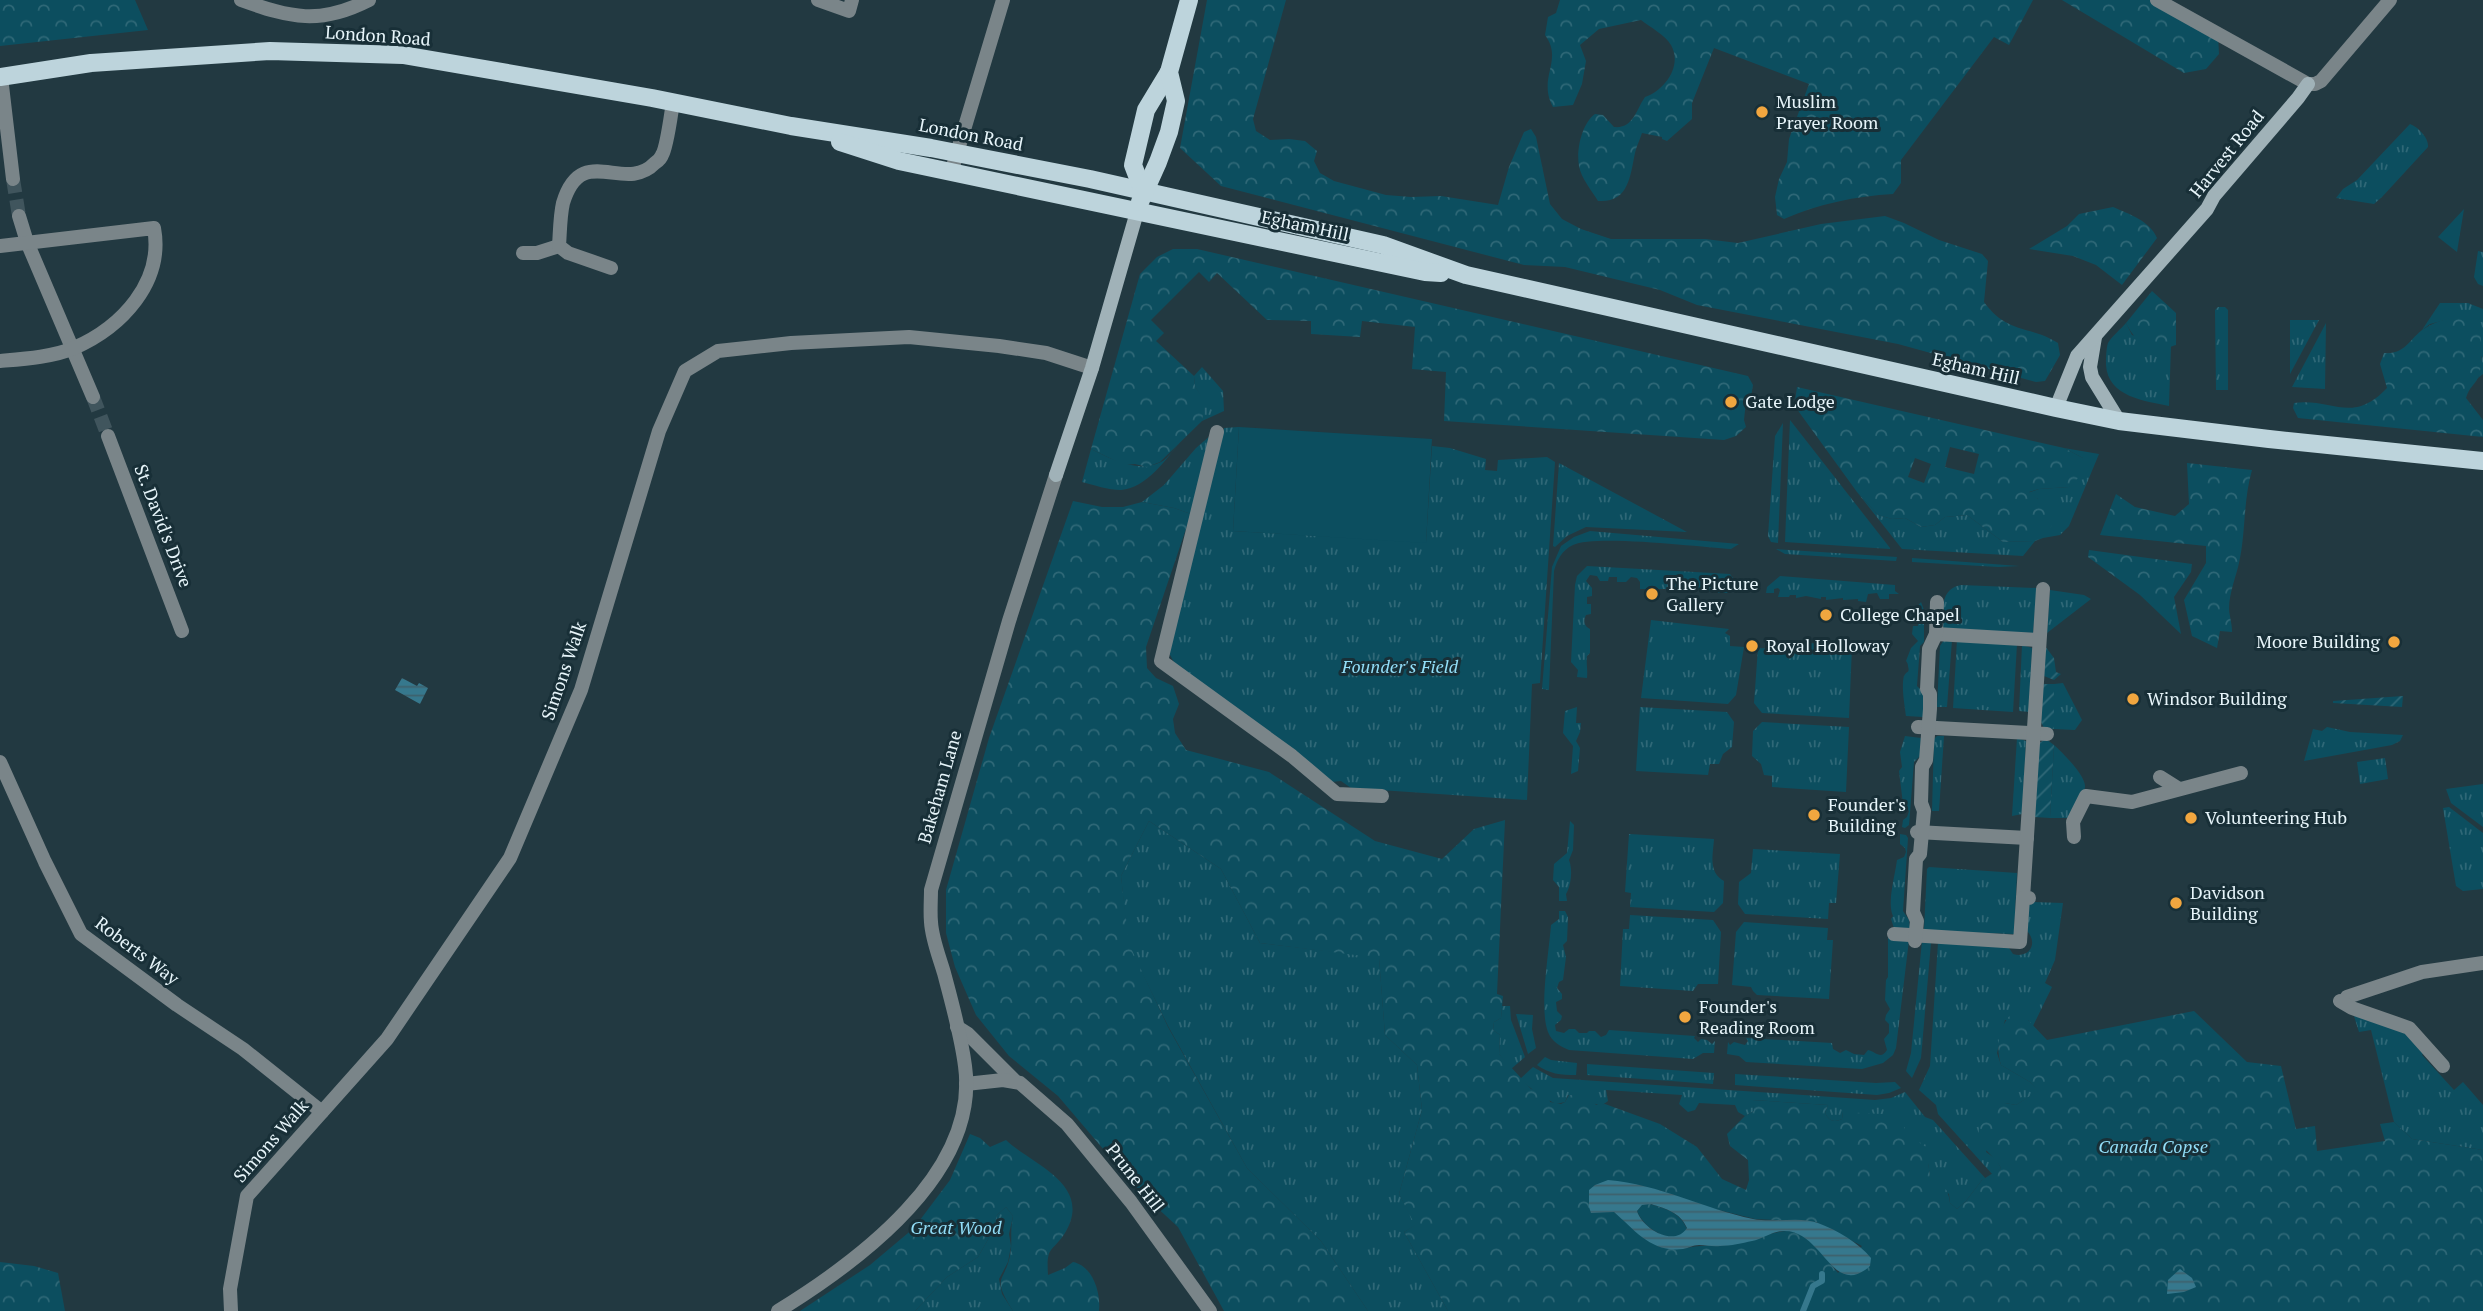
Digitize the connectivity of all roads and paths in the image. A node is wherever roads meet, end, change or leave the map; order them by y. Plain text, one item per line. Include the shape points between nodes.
1 (241, 0) edge
2 (369, 0) edge
3 (818, 0) edge
4 (852, 0) edge
5 (1003, 0) edge
6 (1189, 0) edge
7 (2157, 0) edge
8 (2390, 0) edge
9 (1169, 72) junction
10 (1, 77) edge
11 (2308, 84) junction
12 (673, 102) junction
13 (791, 126) junction
14 (957, 153) junction
15 (951, 173) junction
16 (13, 179) tunnel mouth
17 (1143, 191) junction
18 (1137, 212) junction
19 (19, 216) tunnel mouth
20 (27, 242) junction
21 (0, 246) edge
22 (559, 246) junction
23 (523, 253) dead end
24 (611, 268) dead end
25 (1466, 275) junction
26 (2095, 337) junction
27 (73, 348) junction
28 (0, 361) edge
29 (1092, 368) junction
30 (93, 397) tunnel mouth
31 (2056, 408) junction
32 (2119, 421) junction
33 (1217, 432) dead end
34 (108, 436) tunnel mouth
35 (2483, 461) edge
36 (2043, 589) dead end
37 (1937, 602) dead end
38 (182, 631) dead end
39 (1936, 634) junction
40 (2039, 640) junction
41 (1923, 727) junction
42 (2040, 734) junction
43 (0, 762) edge
44 (2241, 773) dead end
45 (2160, 776) dead end
46 (2179, 789) junction
47 (1382, 796) dead end
48 (1919, 832) junction
49 (2074, 837) dead end
50 (2027, 838) junction
51 (1894, 934) dead end
52 (1916, 939) junction
53 (2483, 963) edge
54 (957, 1027) junction
55 (2443, 1066) dead end
56 (1016, 1082) junction
57 (966, 1084) junction
58 (322, 1112) junction
59 (231, 1311) edge
60 (778, 1311) edge
61 (1210, 1311) edge

1 - 2 street via 292,15 338,14
3 - 4 street via 849,11
5 - 14 street
6 - 9 main road
7 - 11 street
8 - 11 street, Harvest Road via 2321,81
9 - 17 main road via 1176,101 1158,162
9 - 17 main road via 1146,110 1133,165
10 - 12 main road, London Road via 91,63 270,51 402,55
10 - 16 street
11 - 26 street, Harvest Road
12 - 13 main road, London Road
12 - 22 street via 662,155 652,166 635,175 594,170 574,180 563,203
13 - 14 main road, London Road
13 - 15 main road, London Road via 899,162
14 - 15 street
14 - 17 main road, London Road
15 - 18 main road, London Road
17 - 18 main road
17 - 25 main road, Egham Hill via 1383,245
18 - 25 main road, Egham Hill via 1425,272
18 - 29 street, Bakeham Lane
19 - 20 street
20 - 21 street
20 - 27 street
20 - 27 street via 154,228 156,257 145,287 121,317
22 - 23 street
22 - 24 street
25 - 31 main road, Egham Hill
26 - 31 street, Harvest Road via 2071,366
26 - 32 street via 2092,377
27 - 28 street
27 - 30 street
29 - 54 street, Bakeham Lane via 1009,621 931,890 935,944
29 - 58 street, Simons Walk via 1046,353 999,345 909,337 718,351 685,371 659,431 581,690 510,858 387,1039
31 - 32 main road, Egham Hill
32 - 35 main road, Egham Hill
33 - 47 street via 1161,662 1337,794
34 - 38 street, St. David's Drive
36 - 40 street
37 - 39 street
39 - 40 street
39 - 41 street via 1929,649 1930,694
40 - 42 street
41 - 42 street
41 - 48 street via 1926,760
42 - 50 street
43 - 58 street, Roberts Way via 81,934 243,1049
44 - 46 street
45 - 46 street
46 - 49 street via 2132,802 2099,793 2073,822
48 - 50 street
48 - 52 street via 1913,912
50 - 52 street via 2020,942
51 - 52 street
53 - 55 street via 2422,972 2344,999 2351,1008 2409,1028
54 - 56 street, Prune Hill
54 - 57 street, Bakeham Lane
56 - 57 street
56 - 61 street, Prune Hill via 1067,1124 1100,1162
57 - 60 street, Bakeham Lane via 951,1146 914,1202 856,1258
58 - 59 street, Simons Walk via 247,1196 230,1289

